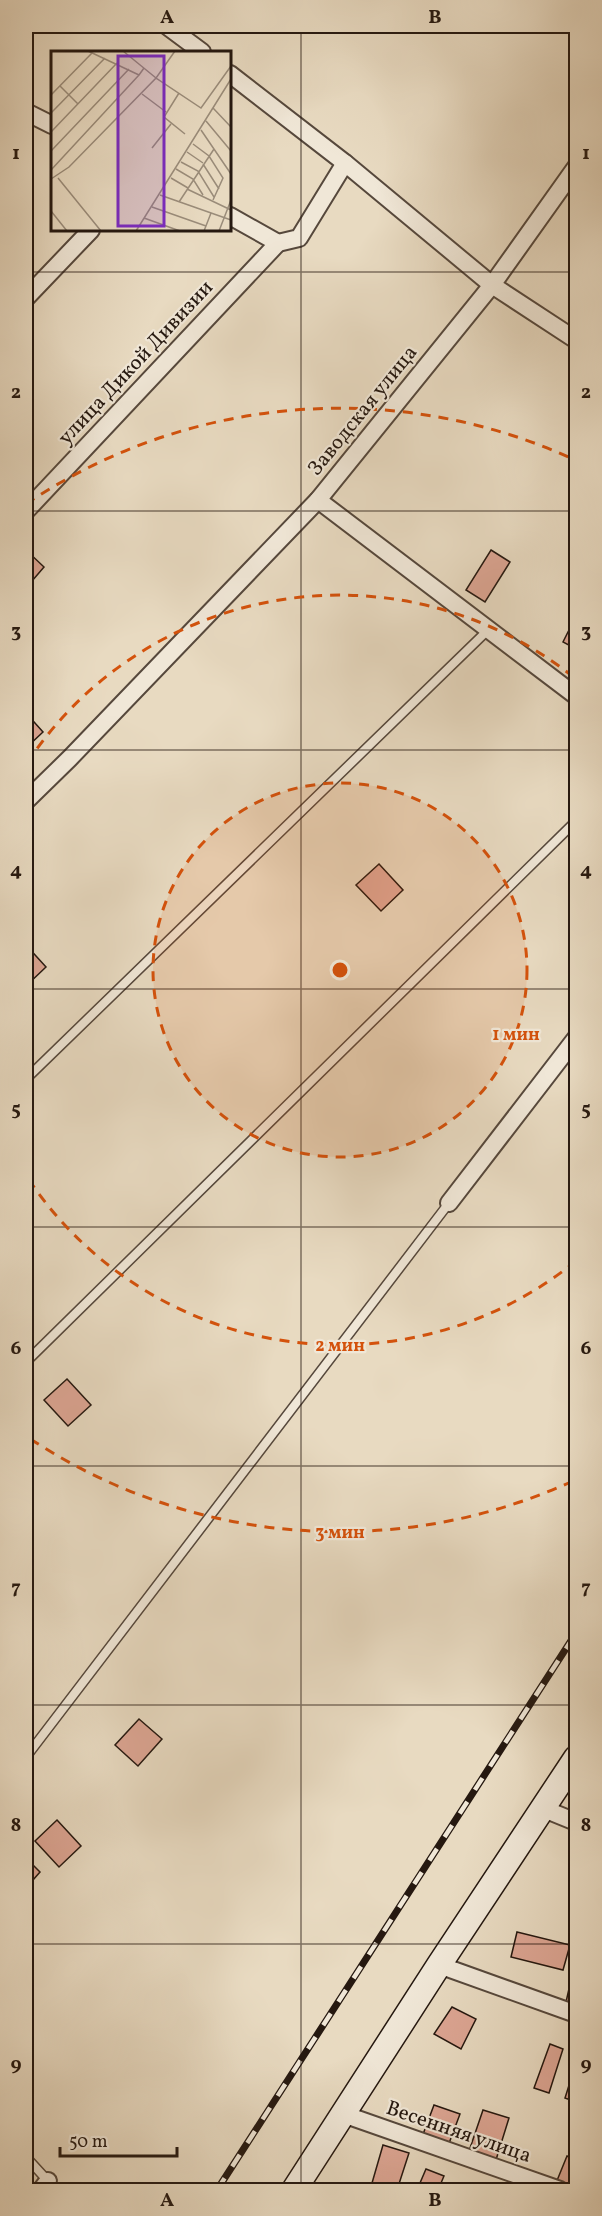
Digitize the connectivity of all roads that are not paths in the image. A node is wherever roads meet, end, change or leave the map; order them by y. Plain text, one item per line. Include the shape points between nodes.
1 (167, 26) edge
2 (201, 51) edge
3 (231, 75) edge
4 (26, 112) edge
5 (51, 124) edge
6 (345, 163) junction
7 (576, 167) edge
8 (231, 217) edge
9 (90, 231) edge
10 (278, 243) junction
11 (492, 285) junction
12 (26, 298) edge
13 (576, 340) edge
14 (318, 500) junction
15 (26, 511) edge
16 (488, 630) junction
17 (576, 696) edge
18 (26, 801) edge
19 (576, 820) edge
20 (576, 1038) edge
21 (26, 1079) edge
22 (449, 1203) joint
23 (26, 1362) edge
24 (26, 1757) edge
25 (576, 1758) edge
26 (543, 1809) junction
27 (576, 1821) edge
28 (439, 1965) junction
29 (576, 2014) edge
30 (343, 2114) junction
31 (26, 2157) edge
32 (44, 2186) edge
33 (294, 2190) edge
34 (560, 2190) edge

1 - 2 street
3 - 6 street
4 - 5 street
6 - 10 street via 299,238
6 - 11 street
7 - 11 street, Заводская улица
8 - 10 street
9 - 12 street
10 - 15 street, улица Дикой Дивизии
11 - 13 street
11 - 14 street, Заводская улица
14 - 16 street
14 - 18 street, Заводская улица
16 - 17 street
16 - 21 lane
19 - 23 lane
20 - 22 street
22 - 24 lane
25 - 26 street
26 - 27 street
26 - 28 street
28 - 29 street
28 - 30 street
30 - 33 street
30 - 34 street, Весенняя улица
31 - 32 lane

